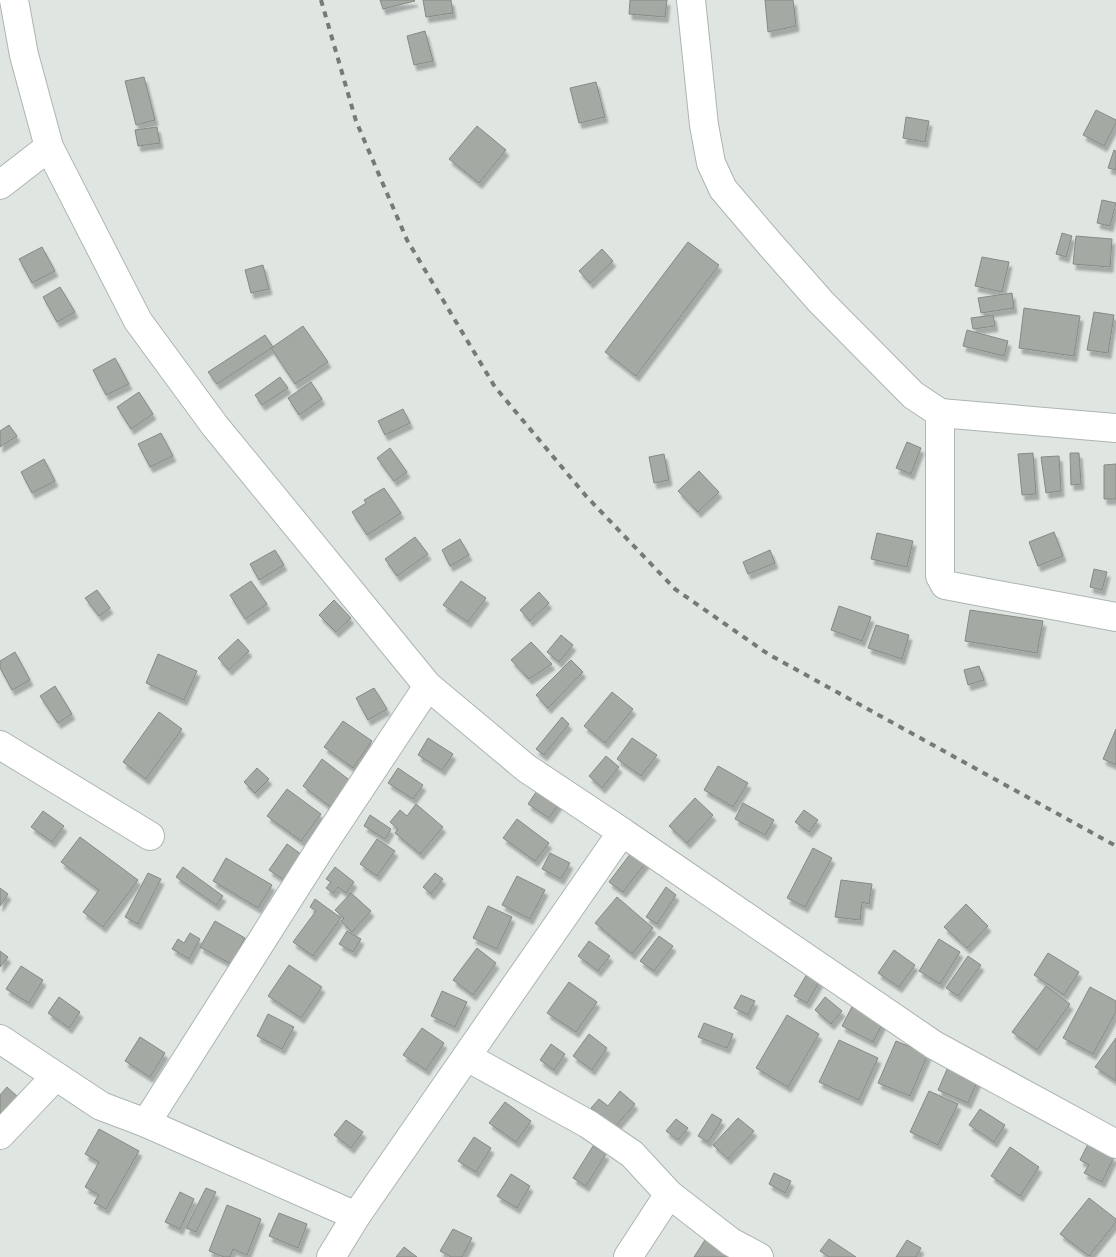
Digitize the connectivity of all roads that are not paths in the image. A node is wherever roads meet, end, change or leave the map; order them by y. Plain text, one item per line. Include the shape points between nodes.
1 (14, 0) edge
2 (691, 0) edge
3 (49, 148) junction
4 (0, 185) edge
5 (940, 413) junction
6 (1116, 428) edge
7 (1116, 617) edge
8 (428, 686) junction
9 (0, 745) edge
10 (622, 832) junction
11 (150, 836) dead end
12 (0, 1039) edge
13 (467, 1057) junction
14 (55, 1077) junction
15 (146, 1123) junction
16 (0, 1135) edge
17 (1116, 1144) edge
18 (669, 1194) junction
19 (356, 1216) junction
20 (331, 1257) edge
21 (628, 1257) edge
22 (760, 1257) edge

1 - 3 street via 24,55
2 - 5 street via 704,125 711,163 723,189 821,302 913,395
3 - 4 street
3 - 8 street via 138,321 215,426
5 - 6 street
5 - 7 street via 942,581
8 - 10 street via 526,768
8 - 15 street
9 - 11 street
10 - 13 street
10 - 17 street via 934,1044
12 - 14 street
13 - 18 street via 588,1124 632,1154
13 - 19 street
14 - 15 street via 101,1106
14 - 16 street
15 - 19 street
18 - 21 street
18 - 22 street via 731,1242
19 - 20 street

